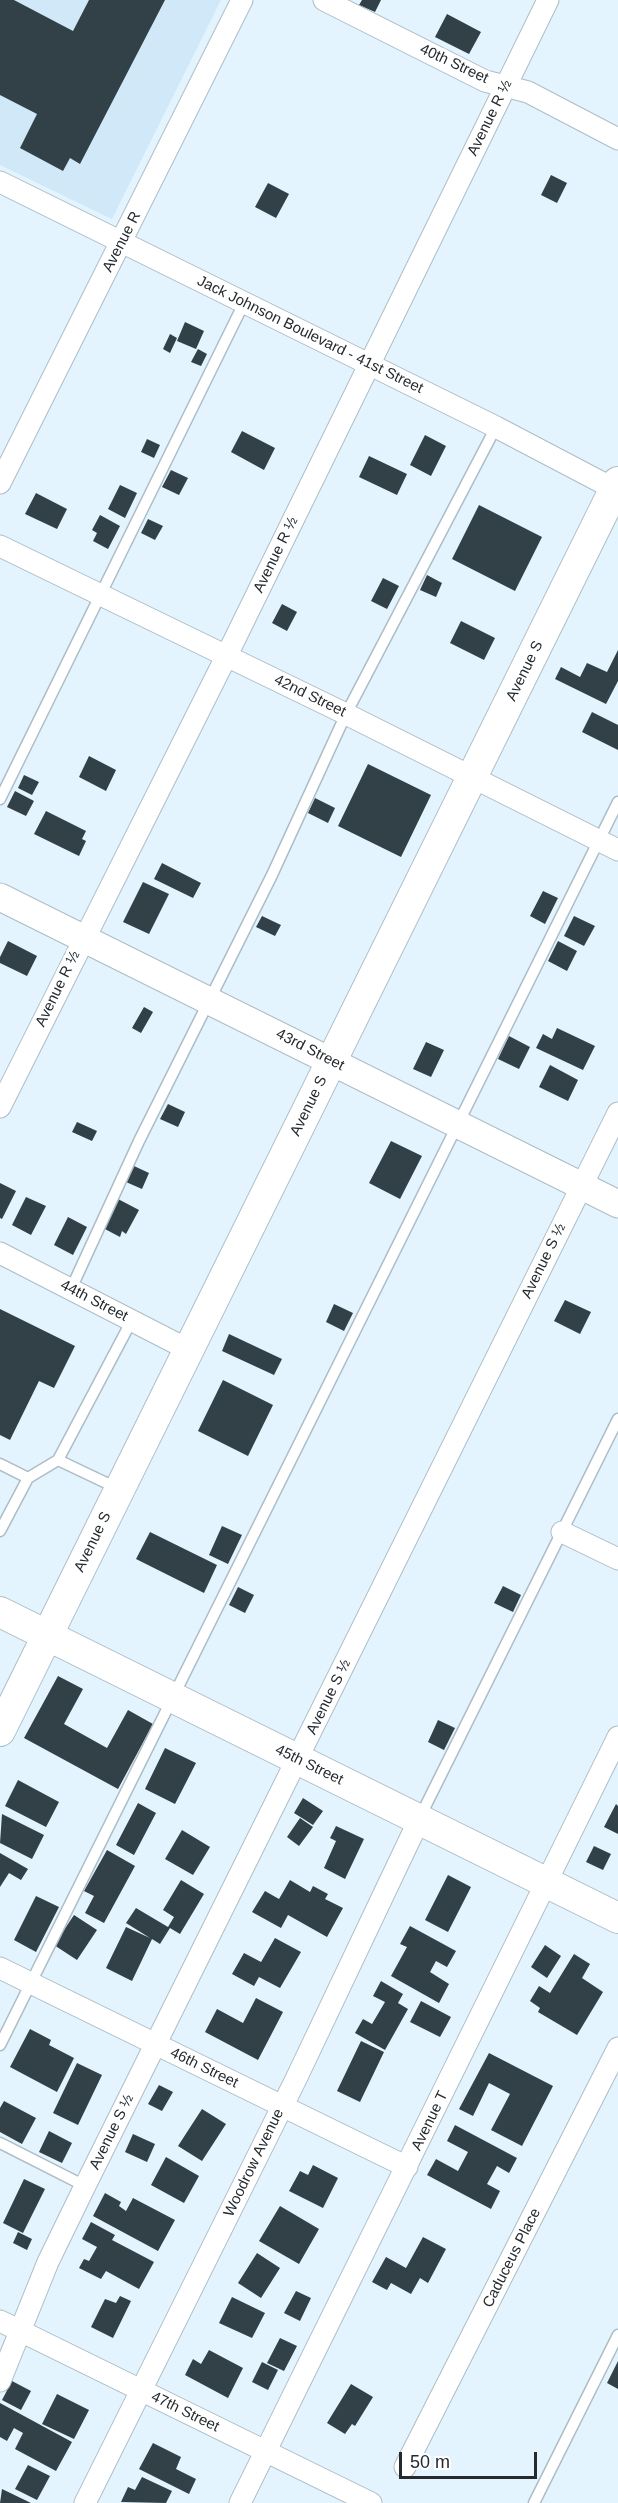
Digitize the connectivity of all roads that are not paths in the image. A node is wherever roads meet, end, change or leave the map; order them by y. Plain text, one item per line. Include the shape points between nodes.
1 (242, 0) edge
2 (324, 0) edge
3 (548, 0) edge
4 (505, 86) junction
5 (618, 139) edge
6 (0, 182) edge
7 (122, 242) junction
8 (244, 303) junction
9 (370, 364) junction
10 (496, 427) junction
11 (0, 483) edge
12 (617, 488) edge
13 (0, 546) edge
14 (101, 594) junction
15 (227, 656) junction
16 (346, 714) junction
17 (472, 777) junction
18 (0, 799) edge
19 (618, 802) edge
20 (599, 841) junction
21 (618, 850) edge
22 (0, 897) edge
23 (84, 938) junction
24 (208, 999) junction
25 (332, 1060) junction
26 (0, 1107) edge
27 (618, 1113) edge
28 (456, 1123) junction
29 (582, 1186) junction
30 (618, 1204) edge
31 (0, 1253) edge
32 (70, 1289) junction
33 (132, 1320) junction
34 (189, 1350) junction
35 (618, 1419) edge
36 (58, 1460) junction
37 (0, 1464) edge
38 (28, 1478) junction
39 (120, 1489) junction
40 (0, 1531) edge
41 (562, 1532) junction
42 (618, 1559) edge
43 (0, 1612) edge
44 (47, 1636) junction
45 (173, 1698) junction
46 (0, 1731) edge
47 (618, 1737) edge
48 (298, 1760) junction
49 (419, 1820) junction
50 (547, 1883) junction
51 (618, 1918) edge
52 (0, 1968) edge
53 (30, 1983) junction
54 (155, 2044) junction
55 (0, 2045) edge
56 (618, 2048) edge
57 (282, 2106) junction
58 (0, 2143) edge
59 (407, 2168) junction
60 (85, 2186) junction
61 (0, 2321) edge
62 (21, 2331) junction
63 (618, 2335) edge
64 (0, 2380) edge
65 (141, 2390) junction
66 (266, 2451) junction
67 (405, 2467) dead end
68 (85, 2503) edge
69 (240, 2503) edge
70 (370, 2503) edge
71 (534, 2503) edge

1 - 7 street, Avenue R
2 - 4 street, 40th Street via 485,81
3 - 4 street, Avenue R ½
4 - 5 street, 40th Street via 528,92
4 - 9 street, Avenue R ½
6 - 7 street, Jack Johnson Boulevard - 41st Street
7 - 8 street, Jack Johnson Boulevard - 41st Street
7 - 11 street, Avenue R
8 - 9 street, Jack Johnson Boulevard - 41st Street
8 - 14 lane
9 - 10 street, Jack Johnson Boulevard - 41st Street
9 - 15 street, Avenue R ½
10 - 12 street, Jack Johnson Boulevard - 41st Street
10 - 16 lane
12 - 17 main road, Avenue S
13 - 14 street, 42nd Street
14 - 15 street, 42nd Street
14 - 18 lane
15 - 16 street, 42nd Street
15 - 23 street, Avenue R ½
16 - 17 street, 42nd Street
16 - 24 lane via 272,876
17 - 20 street, 42nd Street
17 - 25 main road, Avenue S
19 - 20 lane
20 - 21 street, 42nd Street
20 - 28 lane
22 - 23 street, 43rd Street
23 - 24 street, 43rd Street
23 - 26 street, Avenue R ½
24 - 25 street, 43rd Street
24 - 32 lane
25 - 28 street, 43rd Street
25 - 34 main road, Avenue S
27 - 29 street, Avenue S ½
28 - 29 street, 43rd Street
28 - 45 lane
29 - 30 street, 43rd Street
29 - 48 street, Avenue S ½
31 - 32 street, 44th Street
32 - 33 street, 44th Street
33 - 34 street, 44th Street
33 - 36 lane
34 - 39 main road, Avenue S
35 - 41 lane
36 - 38 lane
36 - 39 lane
37 - 38 lane
38 - 40 lane
39 - 44 main road, Avenue S
41 - 42 street
41 - 49 lane
43 - 44 main road, 45th Street
44 - 45 main road, 45th Street
44 - 46 main road, Avenue S
45 - 48 main road, 45th Street
45 - 53 lane
47 - 50 street, Avenue T
48 - 49 main road, 45th Street
48 - 54 street, Avenue S ½
49 - 50 main road, 45th Street
49 - 57 street, Woodrow Avenue
50 - 51 main road, 45th Street
50 - 59 street, Avenue T
52 - 53 street, 46th Street
53 - 54 street, 46th Street
53 - 55 lane
54 - 57 street, 46th Street
54 - 60 street, Avenue S ½
56 - 67 street, Caduceus Place
57 - 59 street, 46th Street
57 - 65 street, Woodrow Avenue
58 - 60 lane
59 - 66 street, Avenue T
60 - 62 street, Avenue S ½ via 48,2262
61 - 62 street, 47th Street
62 - 64 street, Avenue S ½
62 - 65 street, 47th Street
63 - 71 lane
65 - 66 street, 47th Street
65 - 68 street, Woodrow Avenue
66 - 69 street, Avenue T
66 - 70 street, 47th Street

